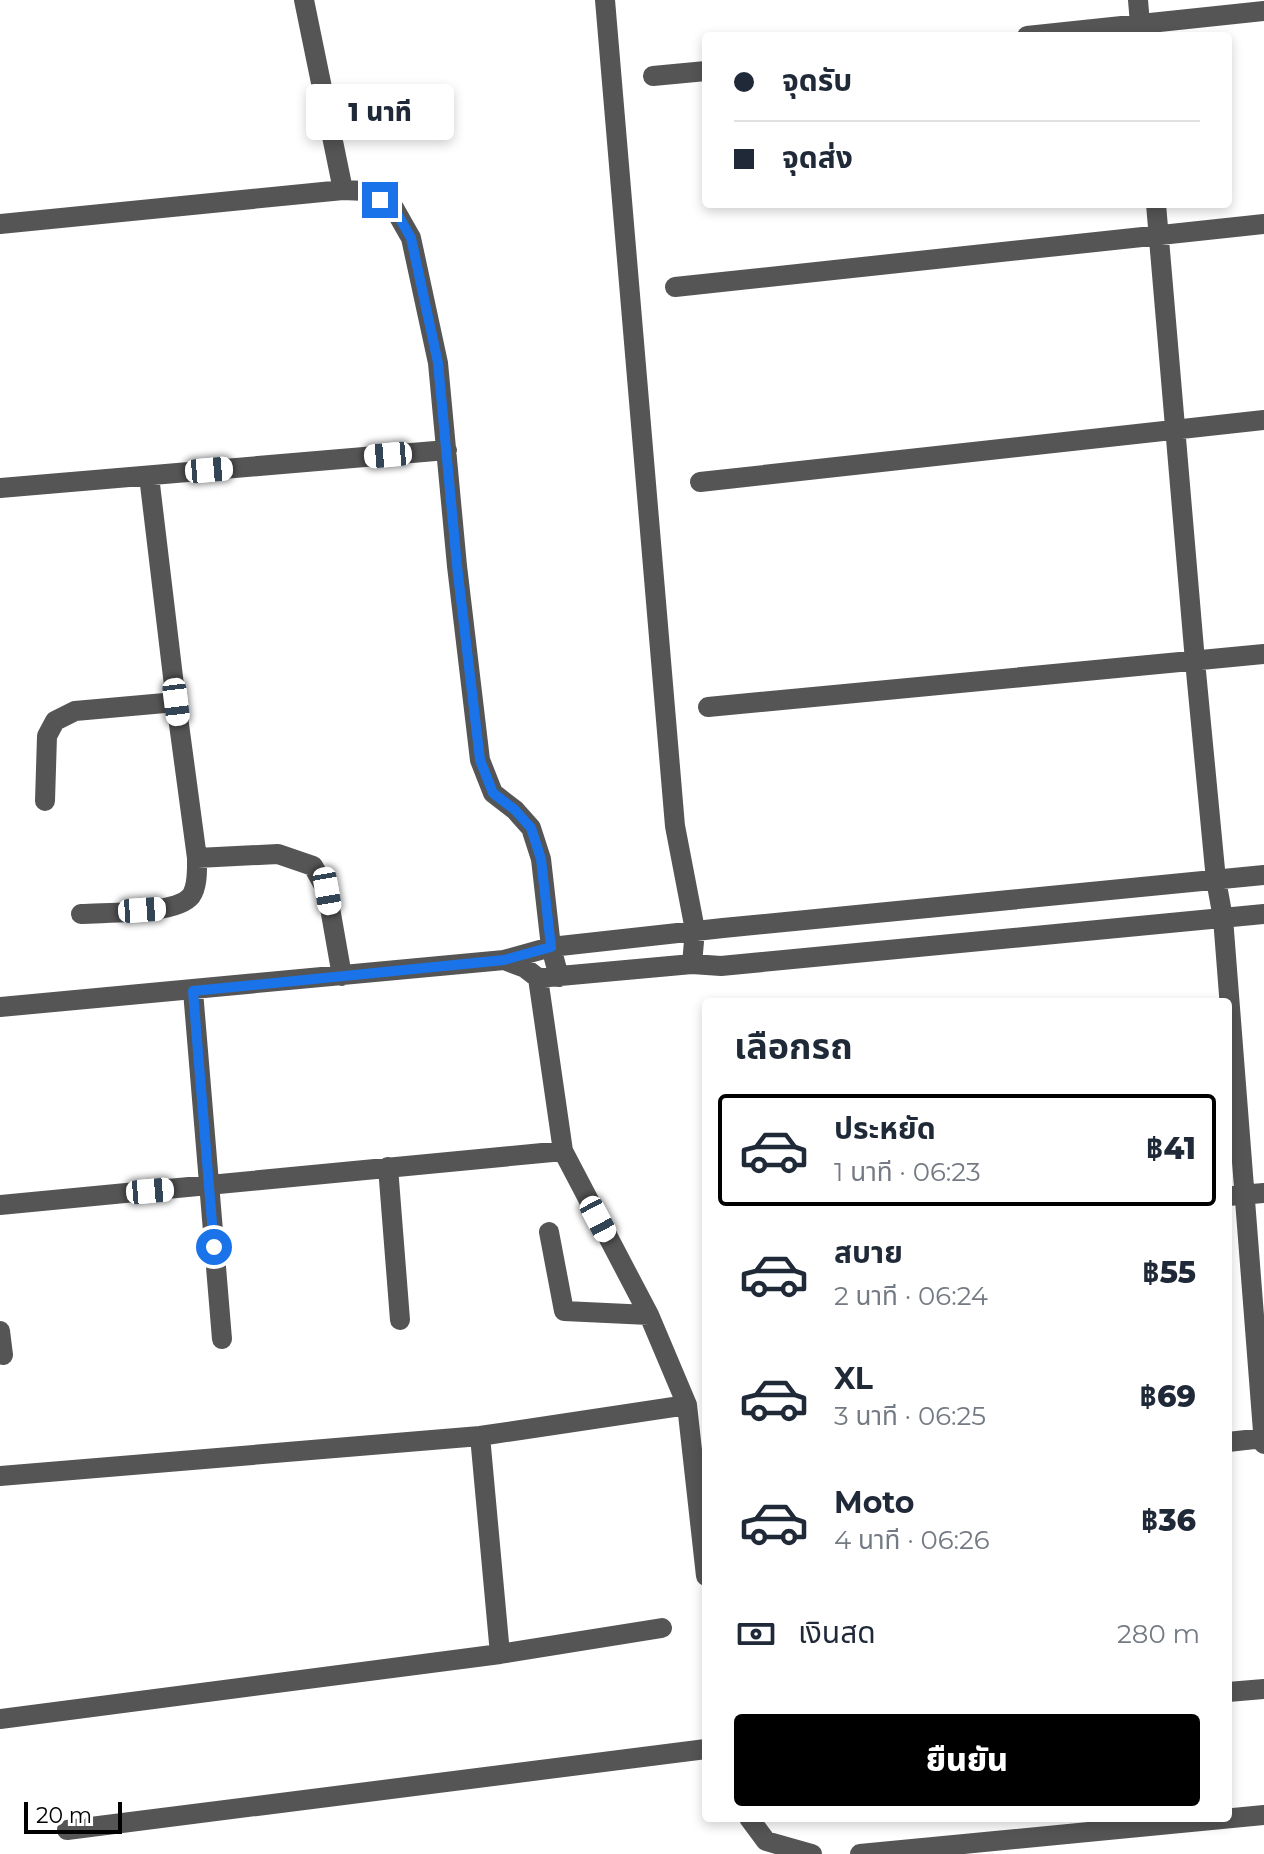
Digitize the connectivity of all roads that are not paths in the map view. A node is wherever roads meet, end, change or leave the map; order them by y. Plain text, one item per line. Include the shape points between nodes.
1 (304, 0) edge
2 (605, 0) edge
3 (1138, 0) edge
4 (1264, 11) edge
5 (1141, 30) edge
6 (1103, 32) edge
7 (702, 71) edge
8 (653, 76) dead end
9 (343, 190) junction
10 (1156, 208) edge
11 (0, 224) edge
12 (1264, 224) edge
13 (1159, 235) junction
14 (675, 287) dead end
15 (1264, 420) edge
16 (1176, 429) junction
17 (447, 450) junction
18 (149, 476) junction
19 (700, 482) dead end
20 (0, 488) edge
21 (1264, 654) edge
22 (1195, 661) junction
23 (176, 702) junction
24 (708, 707) dead end
25 (45, 801) dead end
26 (197, 858) junction
27 (1264, 875) edge
28 (1216, 880) junction
29 (81, 914) dead end
30 (1264, 914) edge
31 (1223, 918) junction
32 (695, 930) junction
33 (551, 947) junction
34 (504, 960) junction
35 (692, 964) junction
36 (342, 976) junction
37 (559, 977) junction
38 (538, 978) junction
39 (193, 991) junction
40 (1229, 998) edge
41 (0, 1007) edge
42 (1232, 1031) edge
43 (563, 1151) junction
44 (388, 1167) junction
45 (209, 1185) junction
46 (1245, 1195) edge
47 (0, 1205) edge
48 (549, 1232) dead end
49 (649, 1315) junction
50 (400, 1320) dead end
51 (0, 1331) edge
52 (222, 1339) dead end
53 (3, 1355) dead end
54 (687, 1405) junction
55 (480, 1436) junction
56 (1264, 1438) edge
57 (1232, 1442) edge
58 (1264, 1444) edge
59 (0, 1476) edge
60 (702, 1540) edge
61 (662, 1628) dead end
62 (500, 1654) junction
63 (1264, 1689) edge
64 (1232, 1692) edge
65 (0, 1719) edge
66 (702, 1750) edge
67 (1264, 1815) edge
68 (1232, 1819) edge
69 (751, 1822) edge
70 (1207, 1822) edge
71 (67, 1830) dead end
72 (765, 1848) edge
73 (996, 1848) edge
74 (812, 1854) edge
75 (860, 1854) edge

1 - 9 street
2 - 32 street via 675,826
3 - 5 street
4 - 5 street
5 - 6 street
7 - 8 street
9 - 11 street
9 - 17 street via 366,191 394,208 411,238 438,363
10 - 13 street
12 - 13 street
13 - 14 street
13 - 16 street
15 - 16 street
16 - 19 street
16 - 22 street
17 - 18 street
17 - 33 street via 480,760 493,793 531,828 541,859
18 - 20 street
18 - 23 street
21 - 22 street
22 - 24 street
22 - 28 street
23 - 25 street via 75,711 55,721 47,736
23 - 26 street
26 - 29 street via 191,896 173,908
26 - 36 street via 278,854 313,866 327,891
27 - 28 street
28 - 31 street
28 - 32 street
30 - 31 street
31 - 35 street via 721,966
31 - 40 street
32 - 33 street
32 - 35 street
33 - 34 street
33 - 37 street
34 - 36 street
34 - 38 street
35 - 37 street
36 - 39 street
37 - 38 street
38 - 43 street
39 - 41 street
39 - 45 street
42 - 46 street
43 - 44 street
43 - 49 street
44 - 45 street
44 - 50 street
45 - 47 street
45 - 52 street
46 - 56 street
48 - 49 street via 564,1311
49 - 54 street
51 - 53 street
54 - 55 street
54 - 60 street
55 - 59 street
55 - 62 street
56 - 57 street
56 - 58 street
61 - 62 street
62 - 65 street
63 - 64 street
66 - 71 street
67 - 68 street
69 - 72 street
70 - 73 street
72 - 74 street
73 - 75 street

